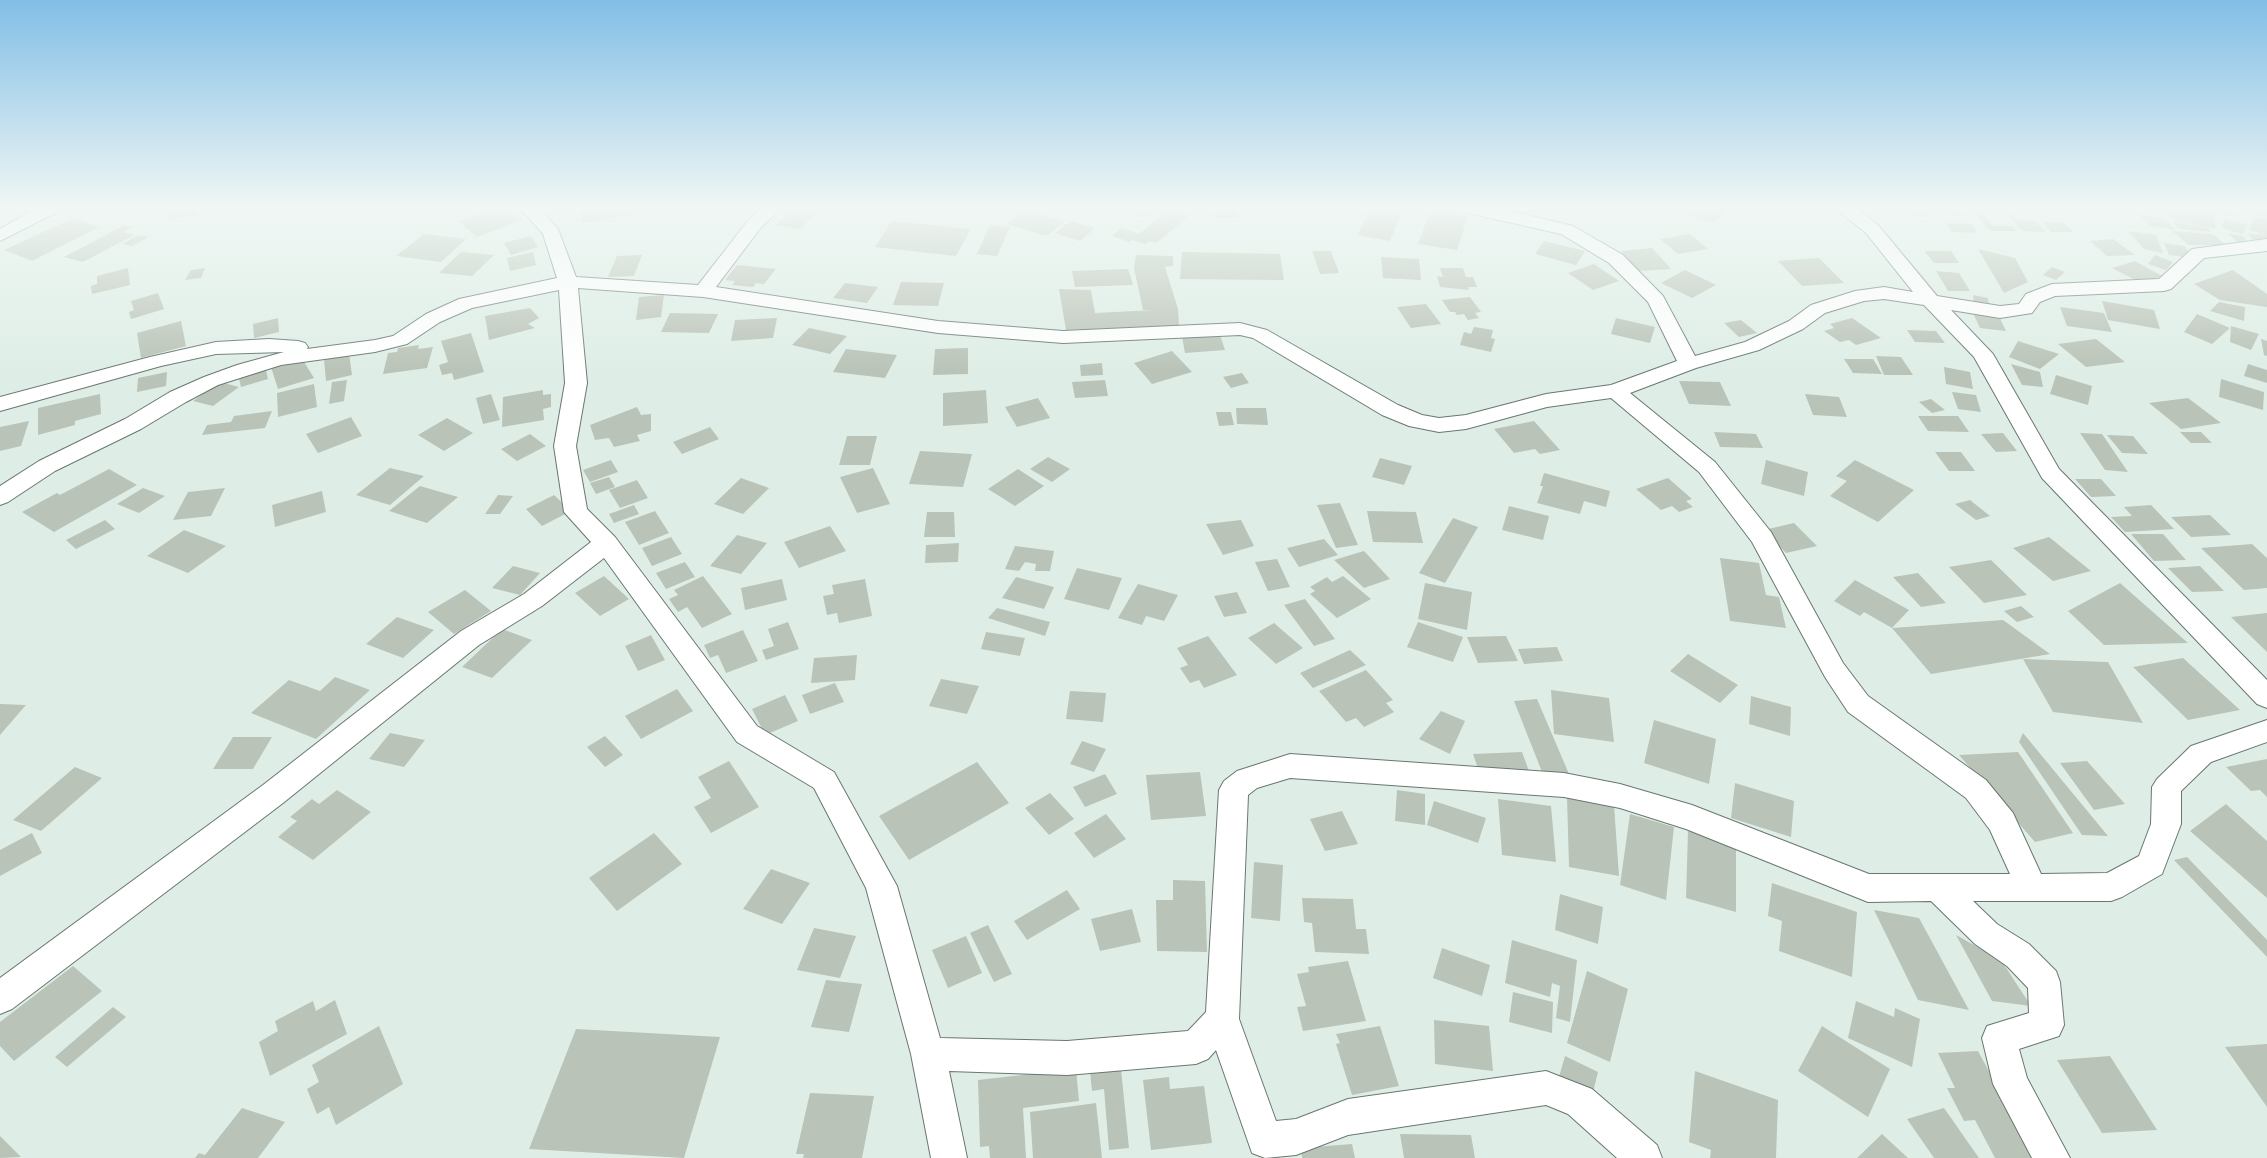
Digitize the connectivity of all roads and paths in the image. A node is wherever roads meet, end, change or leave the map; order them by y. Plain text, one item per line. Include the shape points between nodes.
1 (561, 262) edge
2 (725, 262) edge
3 (1618, 262) edge
4 (1899, 262) edge
5 (2189, 262) edge
6 (568, 282) junction
7 (703, 291) junction
8 (1929, 299) junction
9 (316, 354) junction
10 (1689, 364) junction
11 (1615, 391) junction
12 (0, 404) edge
13 (0, 497) edge
14 (606, 543) junction
15 (2267, 696) edge
16 (2267, 731) edge
17 (2031, 886) junction
18 (1938, 888) junction
19 (0, 998) edge
20 (1222, 1019) junction
21 (928, 1054) junction
22 (949, 1158) edge
23 (1644, 1158) edge
24 (2052, 1158) edge

1 - 6 street
2 - 7 street
3 - 10 street via 1656,300
4 - 8 street
5 - 8 street via 2164,285 2052,290 2033,298 2025,309 2000,312
6 - 7 street
6 - 9 street via 466,304 433,318 400,340
6 - 14 street via 576,383 565,446 576,512
7 - 11 street via 938,327 1008,333 1063,336 1240,329 1260,334 1390,410 1417,421 1439,425 1466,422 1546,401
8 - 10 street via 1884,293 1862,295 1818,309 1752,346
8 - 15 street via 1983,354 2050,473
9 - 12 street via 300,347 269,345 216,348
9 - 13 street via 270,362 211,381 47,466
10 - 11 street
11 - 17 street via 1707,467 1762,538 1834,670 1858,704 1976,789 2002,822
14 - 19 street via 533,600 470,638 273,794
14 - 21 street via 747,734 824,780 881,886
16 - 17 street via 2200,754 2167,787 2166,824 2151,865 2112,886
17 - 18 street
18 - 20 street via 1868,888 1692,818 1620,796 1564,785 1290,766 1247,779 1234,790
18 - 24 street via 1986,934 2018,955 2044,982 2047,1025 1999,1038 2011,1084
20 - 21 street via 1196,1047 1066,1058
20 - 23 street via 1265,1140 1296,1137 1348,1118 1546,1088 1580,1101
21 - 22 street

